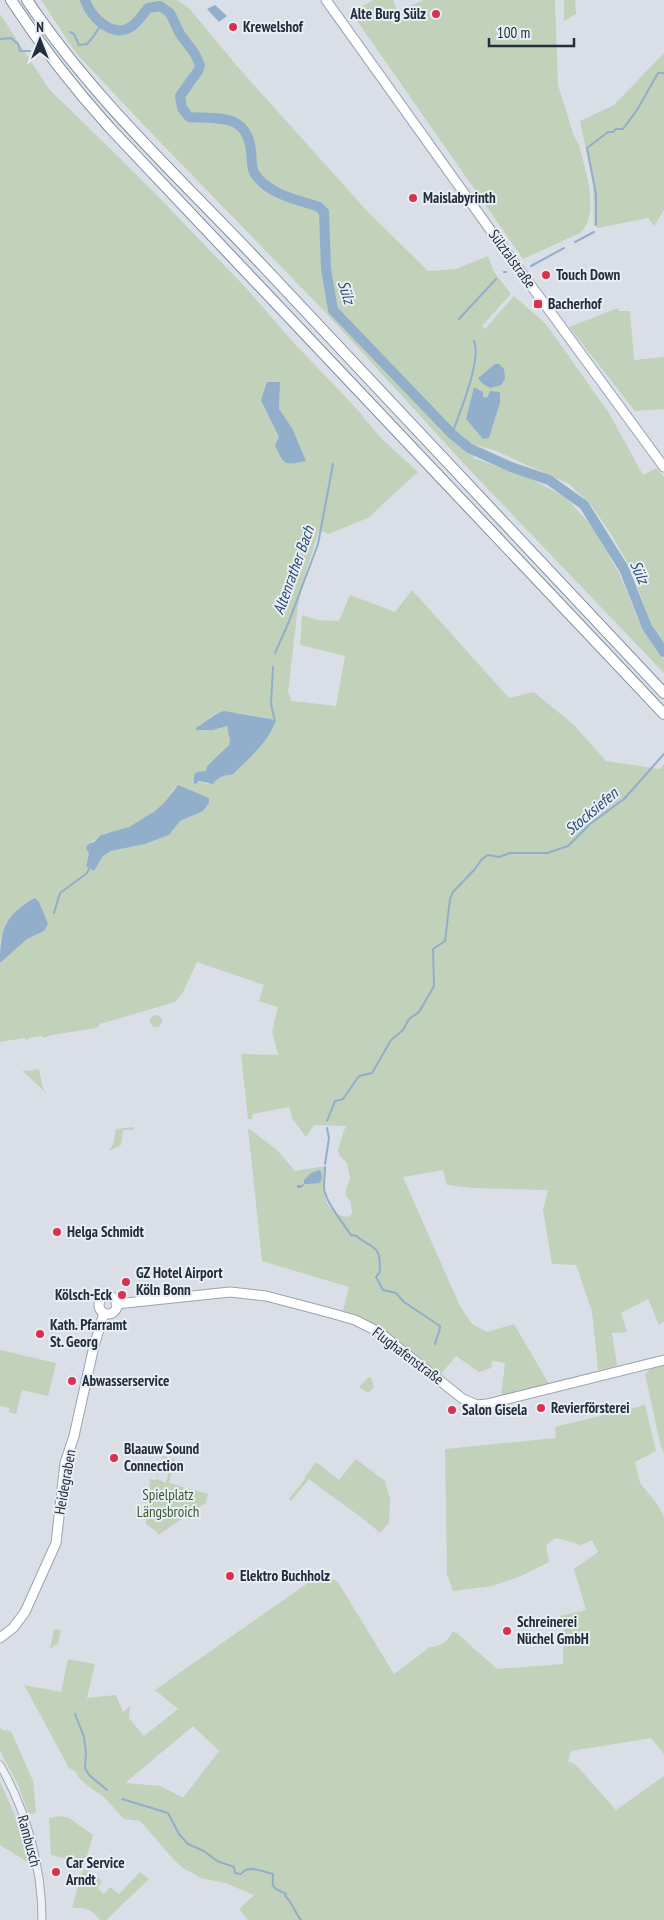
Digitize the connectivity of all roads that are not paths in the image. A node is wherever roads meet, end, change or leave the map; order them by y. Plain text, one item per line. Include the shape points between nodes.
1 (11, 0) edge
2 (27, 0) edge
3 (326, 0) edge
4 (664, 467) edge
5 (664, 692) edge
6 (664, 714) edge
7 (116, 1304) junction
8 (104, 1313) junction
9 (664, 1360) edge
10 (0, 1638) edge
11 (0, 1765) edge
12 (42, 1920) edge

1 - 6 highway via 39,43 110,128
2 - 5 highway via 51,36 116,113
3 - 4 main road, Sülztalstraße
7 - 8 main road via 112,1313
7 - 8 main road via 112,1297 104,1297 99,1304
7 - 9 main road, Flughafenstraße via 230,1292 264,1296 334,1314 379,1332 463,1399 477,1405
8 - 10 main road, Heidegraben via 64,1470 56,1543 25,1612
11 - 12 street, Rambusch via 31,1842 40,1884

